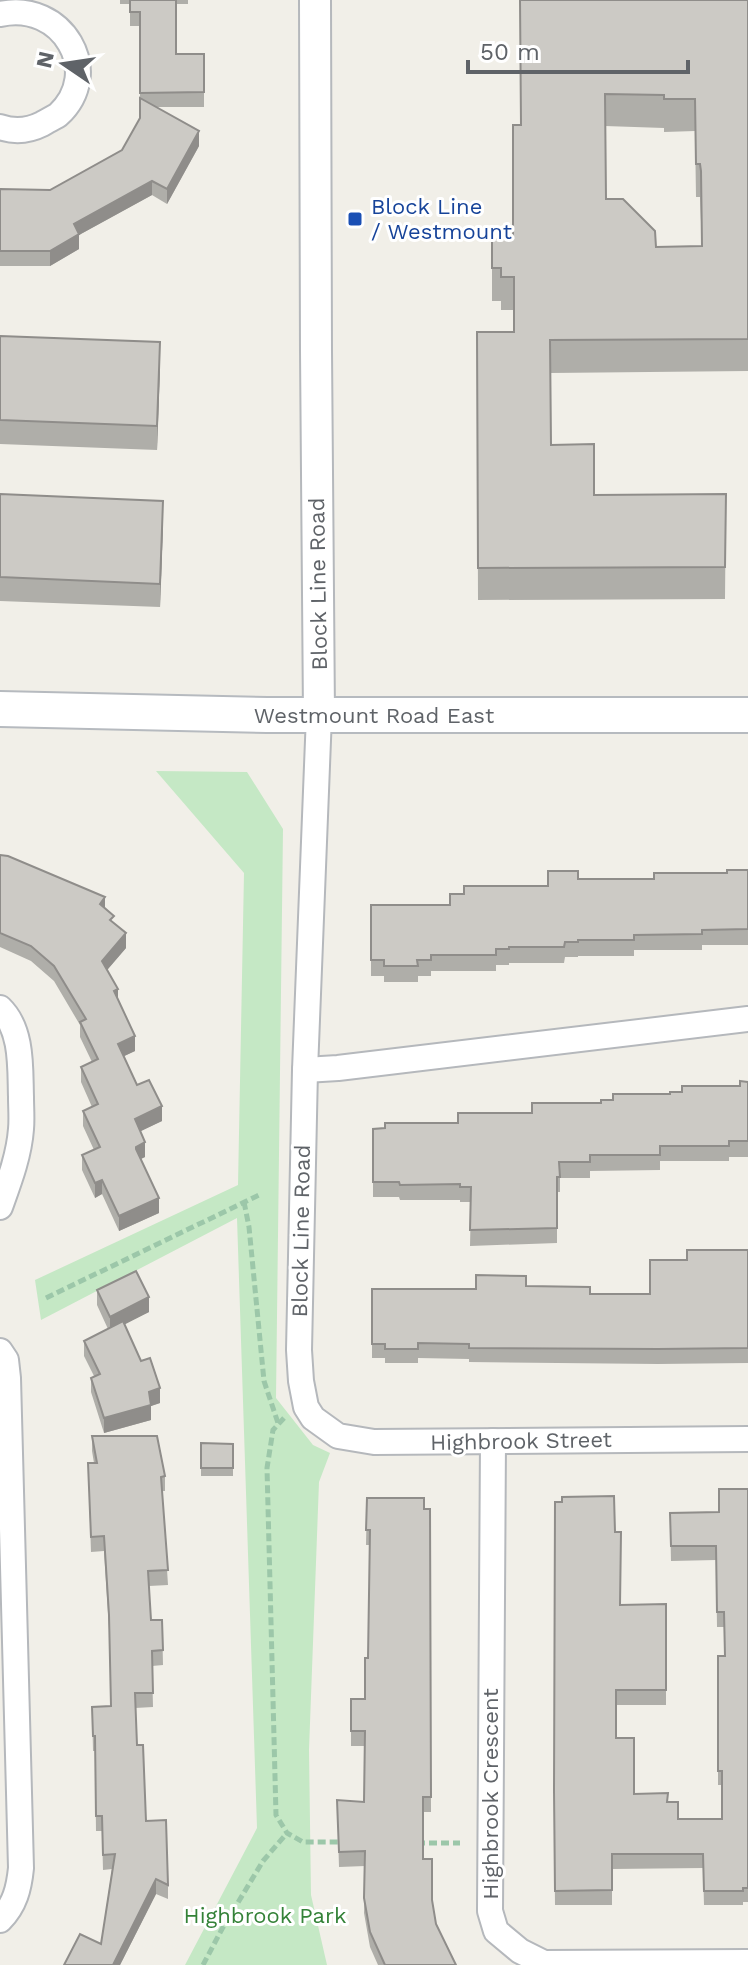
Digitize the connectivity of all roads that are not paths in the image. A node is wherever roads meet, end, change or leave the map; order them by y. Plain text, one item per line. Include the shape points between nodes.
1 (315, 0) edge
2 (1, 9) edge
3 (0, 127) edge
4 (0, 709) edge
5 (319, 715) junction
6 (748, 715) edge
7 (0, 1008) edge
8 (748, 1019) edge
9 (305, 1070) junction
10 (0, 1207) edge
11 (0, 1351) edge
12 (298, 1409) joint
13 (748, 1439) edge
14 (493, 1441) junction
15 (0, 1920) edge
16 (748, 1962) edge

1 - 5 street, Block Line Road
2 - 3 street via 54,23 68,38 77,61 77,82 57,116 31,129
4 - 5 main road, Westmount Road East
5 - 6 main road, Westmount Road East
5 - 9 street, Block Line Road
7 - 10 street via 16,1037 22,1128
8 - 9 street
9 - 12 street, Block Line Road
11 - 15 street via 8,1378 21,1868 18,1893
12 - 14 street, Highbrook Street via 338,1436 374,1442
13 - 14 street, Highbrook Street
14 - 16 street, Highbrook Crescent via 490,1911 496,1931 544,1963

